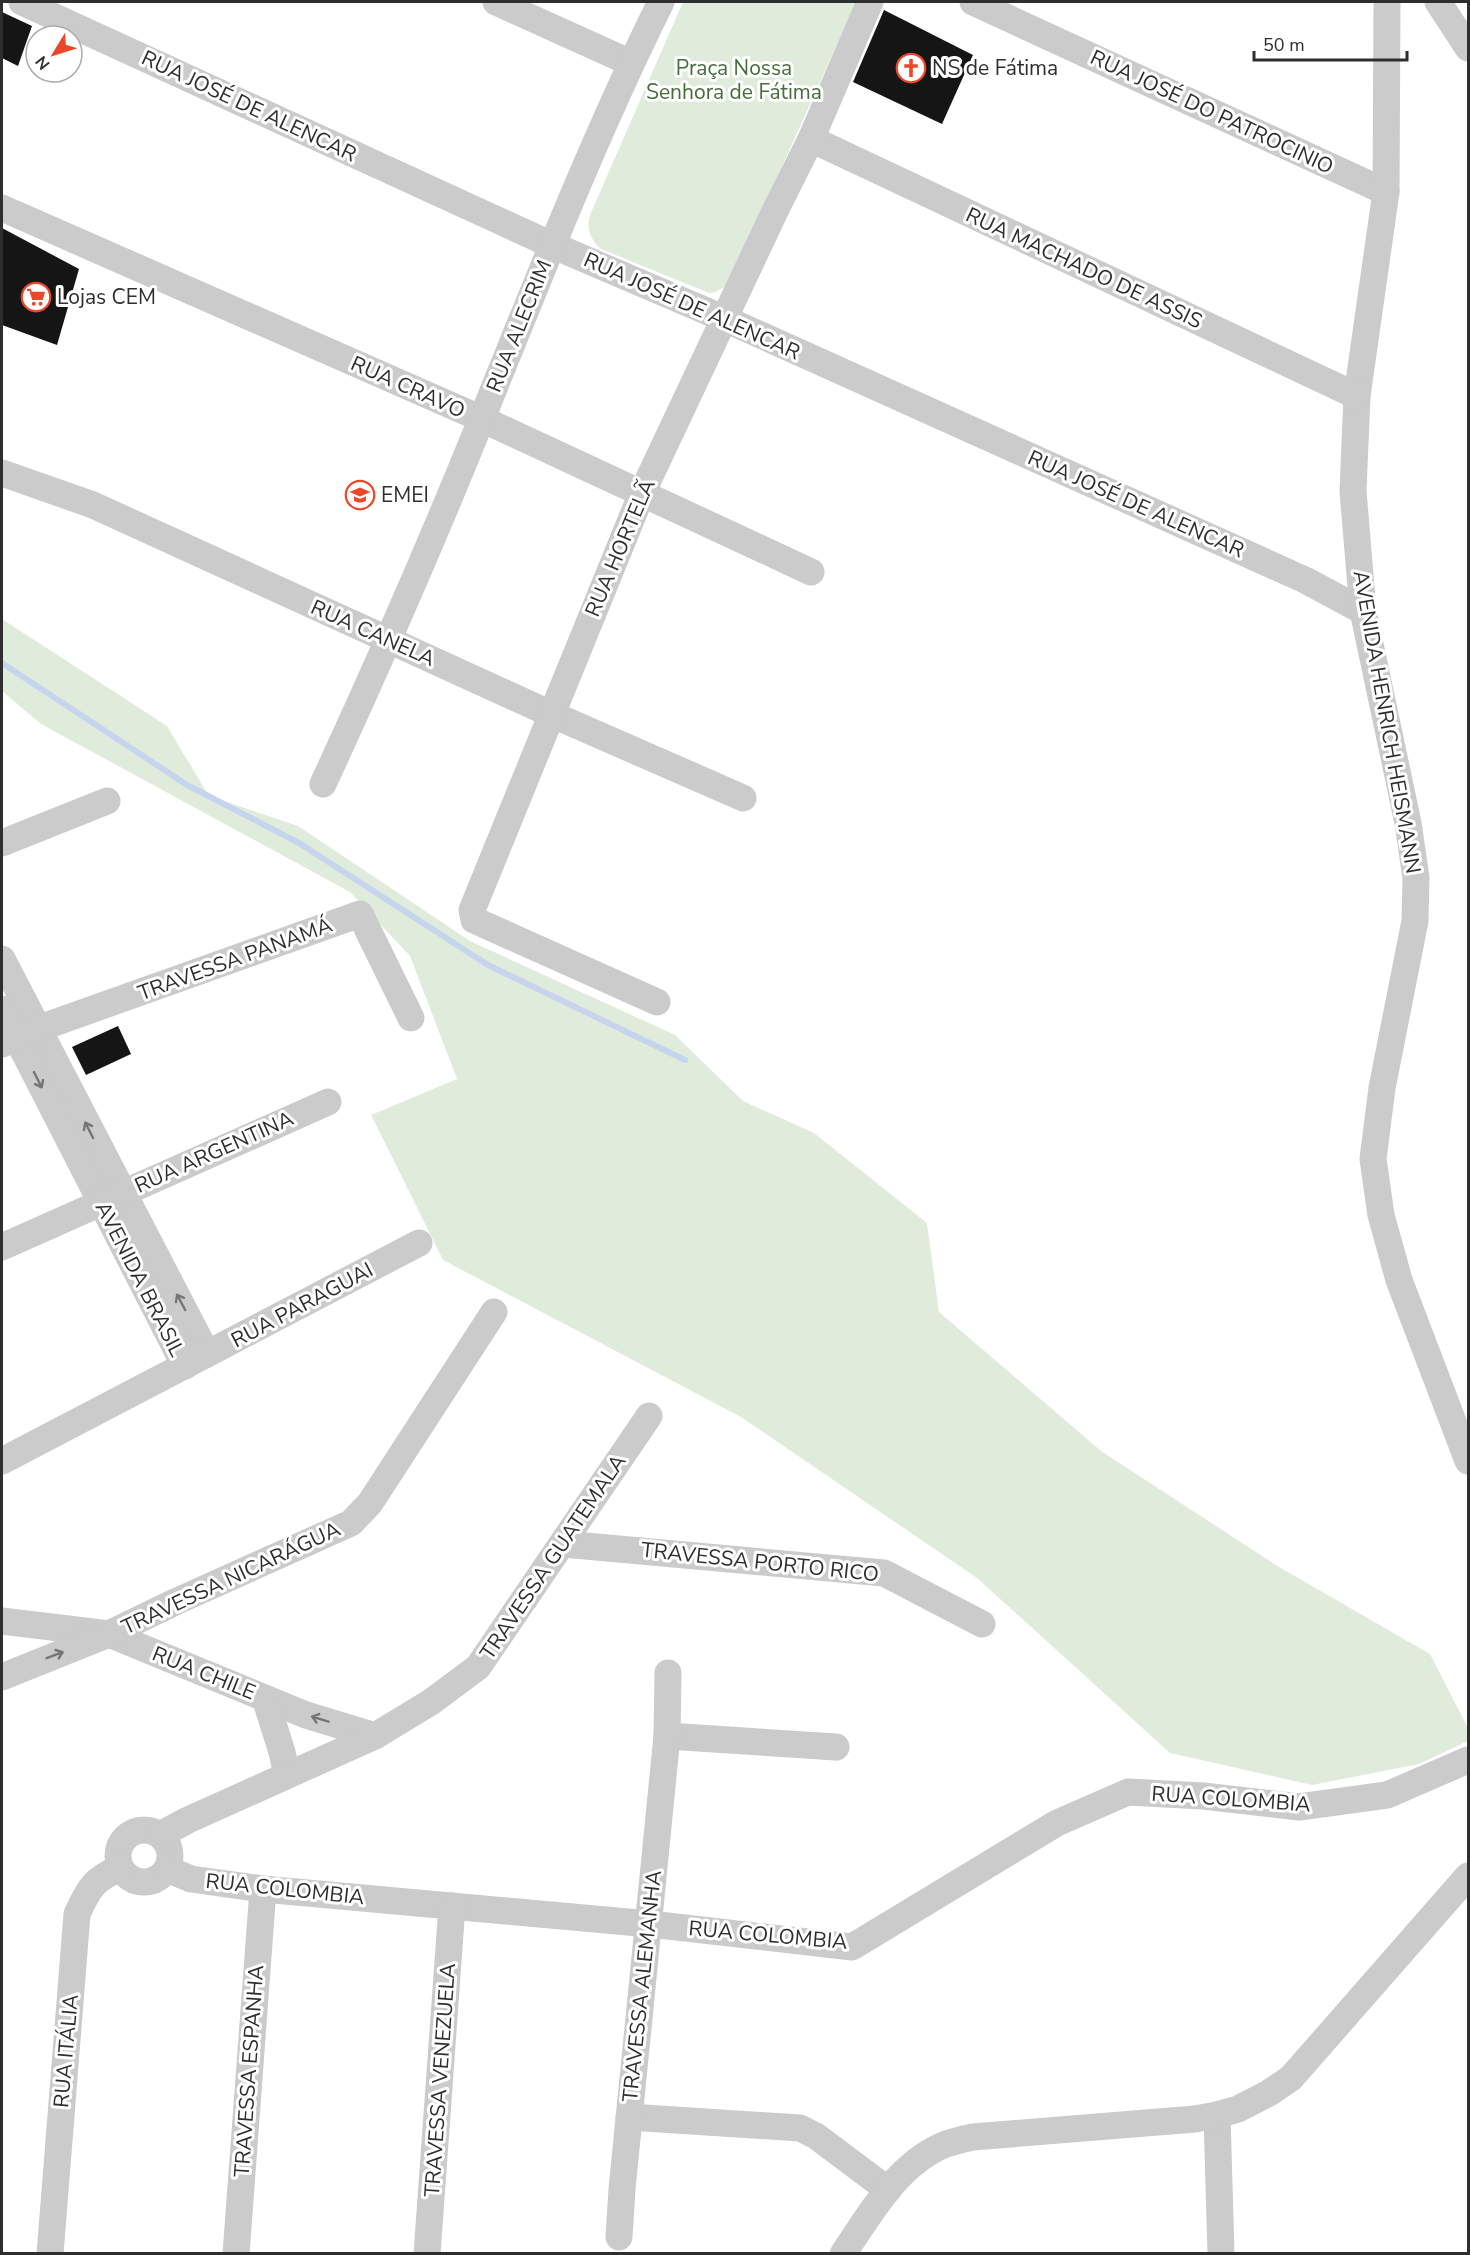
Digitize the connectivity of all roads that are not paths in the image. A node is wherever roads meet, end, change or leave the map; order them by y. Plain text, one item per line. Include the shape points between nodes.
1 (22, 2) edge
2 (496, 2) edge
3 (661, 2) edge
4 (870, 2) edge
5 (977, 2) edge
6 (1387, 2) edge
7 (1438, 2) edge
8 (1468, 48) edge
9 (631, 63) junction
10 (811, 139) junction
11 (1386, 192) junction
12 (2, 208) edge
13 (552, 245) junction
14 (725, 319) junction
15 (1357, 396) junction
16 (482, 419) junction
17 (2, 473) edge
18 (642, 493) junction
19 (811, 572) dead end
20 (1363, 611) junction
21 (390, 640) junction
22 (551, 714) junction
23 (323, 784) dead end
24 (743, 798) dead end
25 (107, 801) dead end
26 (2, 843) edge
27 (2, 962) edge
28 (657, 1002) dead end
29 (2, 1009) edge
30 (411, 1018) dead end
31 (18, 1037) edge
32 (328, 1102) dead end
33 (111, 1198) junction
34 (419, 1243) dead end
35 (2, 1246) edge
36 (494, 1312) dead end
37 (196, 1360) junction
38 (649, 1416) dead end
39 (2, 1461) edge
40 (1468, 1461) edge
41 (563, 1544) junction
42 (2, 1621) edge
43 (982, 1624) dead end
44 (109, 1634) junction
45 (668, 1673) dead end
46 (2, 1677) edge
47 (266, 1698) junction
48 (375, 1736) junction
49 (667, 1736) junction
50 (836, 1747) dead end
51 (1468, 1760) edge
52 (287, 1775) junction
53 (160, 1835) junction
54 (120, 1868) junction
55 (167, 1869) junction
56 (1468, 1876) edge
57 (263, 1889) junction
58 (452, 1906) junction
59 (650, 1924) junction
60 (1217, 2115) junction
61 (629, 2117) junction
62 (888, 2190) junction
63 (619, 2237) dead end
64 (428, 2247) edge
65 (50, 2253) edge
66 (236, 2253) edge
67 (452, 2253) edge
68 (843, 2253) edge
69 (1221, 2253) edge

1 - 13 street, RUA JOSÉ DE ALENCAR
2 - 9 street
3 - 9 street, RUA ALECRIM
4 - 10 street, RUA HORTELÃ
5 - 11 street, RUA JOSÉ DO PATROCINIO
6 - 11 street, AVENIDA HENRICH HEISMANN
7 - 8 street
9 - 13 street, RUA ALECRIM
10 - 14 street, RUA HORTELÃ
10 - 15 street, RUA MACHADO DE ASSIS
11 - 15 street, AVENIDA HENRICH HEISMANN
12 - 16 street, RUA CRAVO
13 - 14 street, RUA JOSÉ DE ALENCAR
13 - 16 street, RUA ALECRIM
14 - 18 street, RUA HORTELÃ
14 - 20 street, RUA JOSÉ DE ALENCAR via 1305,580
15 - 20 street, AVENIDA HENRICH HEISMANN via 1353,491
16 - 18 street, RUA CRAVO
16 - 21 street, RUA ALECRIM
17 - 21 street, RUA CANELA via 93,505
18 - 19 street, RUA CRAVO
18 - 22 street, RUA HORTELÃ
20 - 40 street, AVENIDA HENRICH HEISMANN via 1416,878 1415,921 1382,1088 1373,1159 1382,1215 1400,1280
21 - 22 street, RUA CANELA
21 - 23 street, RUA ALECRIM
22 - 24 street, RUA CANELA
22 - 28 street, RUA HORTELÃ via 472,910 474,920
25 - 26 street
27 - 31 street, AVENIDA BRASIL
29 - 31 street, AVENIDA BRASIL
30 - 31 street, TRAVESSA PANAMÁ via 360,914
31 - 33 street, AVENIDA BRASIL
32 - 33 street, RUA ARGENTINA
33 - 35 street, RUA ARGENTINA
33 - 37 street, AVENIDA BRASIL
34 - 37 street, RUA PARAGUAI
36 - 44 street, TRAVESSA NICARÁGUA via 370,1503 351,1523
37 - 39 street, AVENIDA BRASIL
38 - 41 street, TRAVESSA GUATEMALA
41 - 43 street, TRAVESSA PORTO RICO via 884,1573
41 - 48 street, TRAVESSA GUATEMALA via 478,1667
42 - 44 street, RUA CHILE
46 -> 44 street, TRAVESSA NICARÁGUA
44 - 47 street, RUA CHILE
45 - 49 street, TRAVESSA ALEMANHA
48 -> 47 street, RUA CHILE
47 - 52 street, RUA CHILE
48 - 52 street, TRAVESSA GUATEMALA
49 - 50 street
49 - 59 street, TRAVESSA ALEMANHA
51 - 59 street, RUA COLOMBIA via 1387,1795 1299,1807 1128,1792 1057,1823 852,1947
52 - 53 street, TRAVESSA GUATEMALA
53 - 54 street via 145,1829 129,1834 118,1849
53 - 55 street via 170,1851
54 - 55 street via 134,1881 144,1882 161,1876
54 - 65 street, RUA ITÁLIA via 102,1876 88,1889 77,1914
55 - 57 street, RUA COLOMBIA via 191,1879
56 - 60 street via 1291,2078 1238,2109
57 - 58 street, RUA COLOMBIA
57 - 66 street, TRAVESSA ESPANHA
58 - 59 street, RUA COLOMBIA
58 - 64 street, TRAVESSA VENEZUELA
59 - 61 street, TRAVESSA ALEMANHA
60 - 62 street via 964,2139 923,2155
60 - 69 street
61 - 62 street via 800,2128
61 - 63 street, TRAVESSA ALEMANHA
62 - 68 street
64 - 67 street

